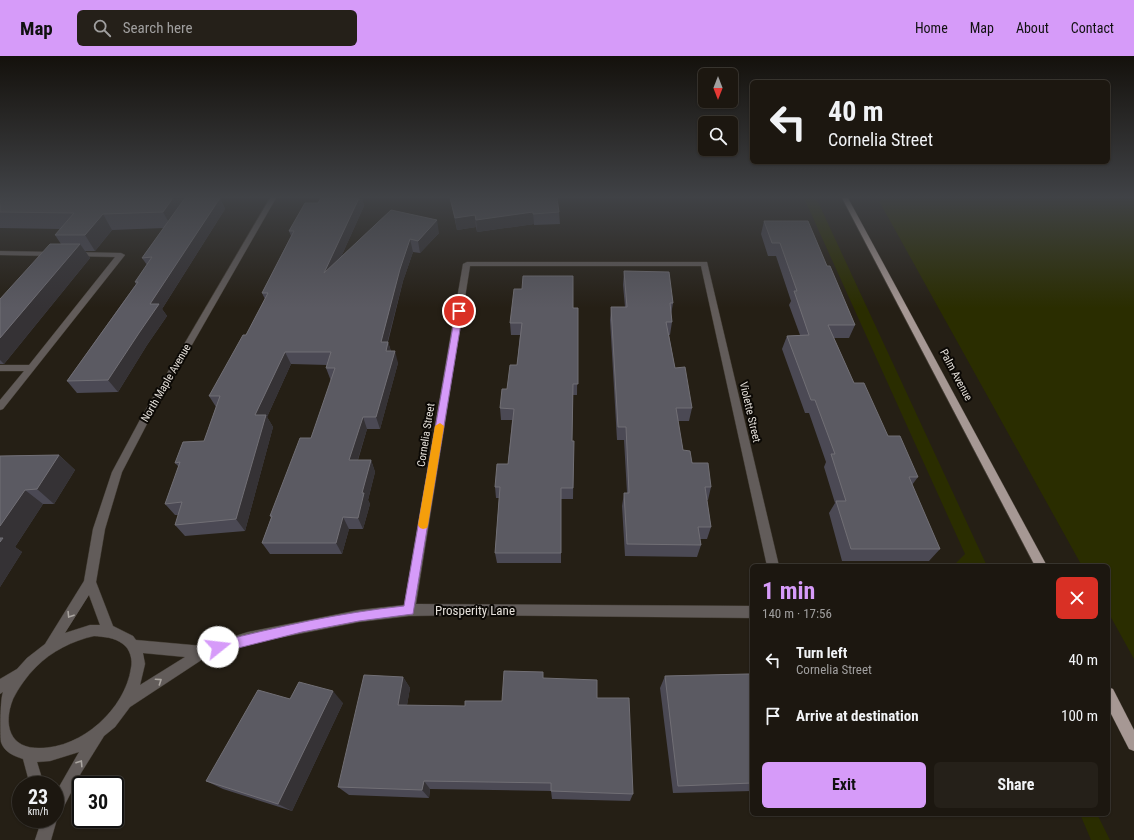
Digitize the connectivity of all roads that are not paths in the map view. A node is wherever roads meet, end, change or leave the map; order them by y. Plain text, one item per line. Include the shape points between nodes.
1 (252, 235) edge
2 (864, 235) edge
3 (0, 253) edge
4 (467, 264) joint
5 (0, 368) edge
6 (31, 368) junction
7 (0, 407) edge
8 (773, 564) edge
9 (1040, 564) edge
10 (90, 582) junction
11 (409, 610) junction
12 (750, 612) edge
13 (108, 630) junction
14 (134, 646) junction
15 (49, 648) junction
16 (202, 652) junction
17 (22, 672) junction
18 (0, 686) edge
19 (1110, 698) edge
20 (126, 702) junction
21 (100, 731) junction
22 (2, 736) edge
23 (1134, 744) edge
24 (28, 754) junction
25 (34, 776) edge
26 (64, 791) edge

1 - 10 street, North Maple Avenue via 117,472 99,529
2 - 9 main road, Palm Avenue
3 - 6 street via 121,254
4 - 8 street, Violette Street via 704,264
4 - 11 street, Cornelia Street
5 - 6 street
6 - 7 street
10 - 13 street, North Maple Avenue
10 -> 15 street, North Maple Avenue
11 - 12 street, Prosperity Lane
11 - 16 street, Prosperity Lane via 302,626
13 - 14 street, North Maple Avenue via 127,638
13 - 15 street, North Maple Avenue via 79,633
14 - 16 street, Prosperity Lane
14 - 20 street, North Maple Avenue via 138,655 138,677
15 - 17 street, North Maple Avenue
20 -> 16 street, Prosperity Lane
17 - 18 street
17 - 22 street, North Maple Avenue via 9,691 2,711
19 - 23 main road
20 - 21 street, North Maple Avenue
21 - 24 street, North Maple Avenue via 63,751
26 -> 21 street, North Maple Avenue
22 - 24 street, North Maple Avenue via 14,748
24 - 25 street

